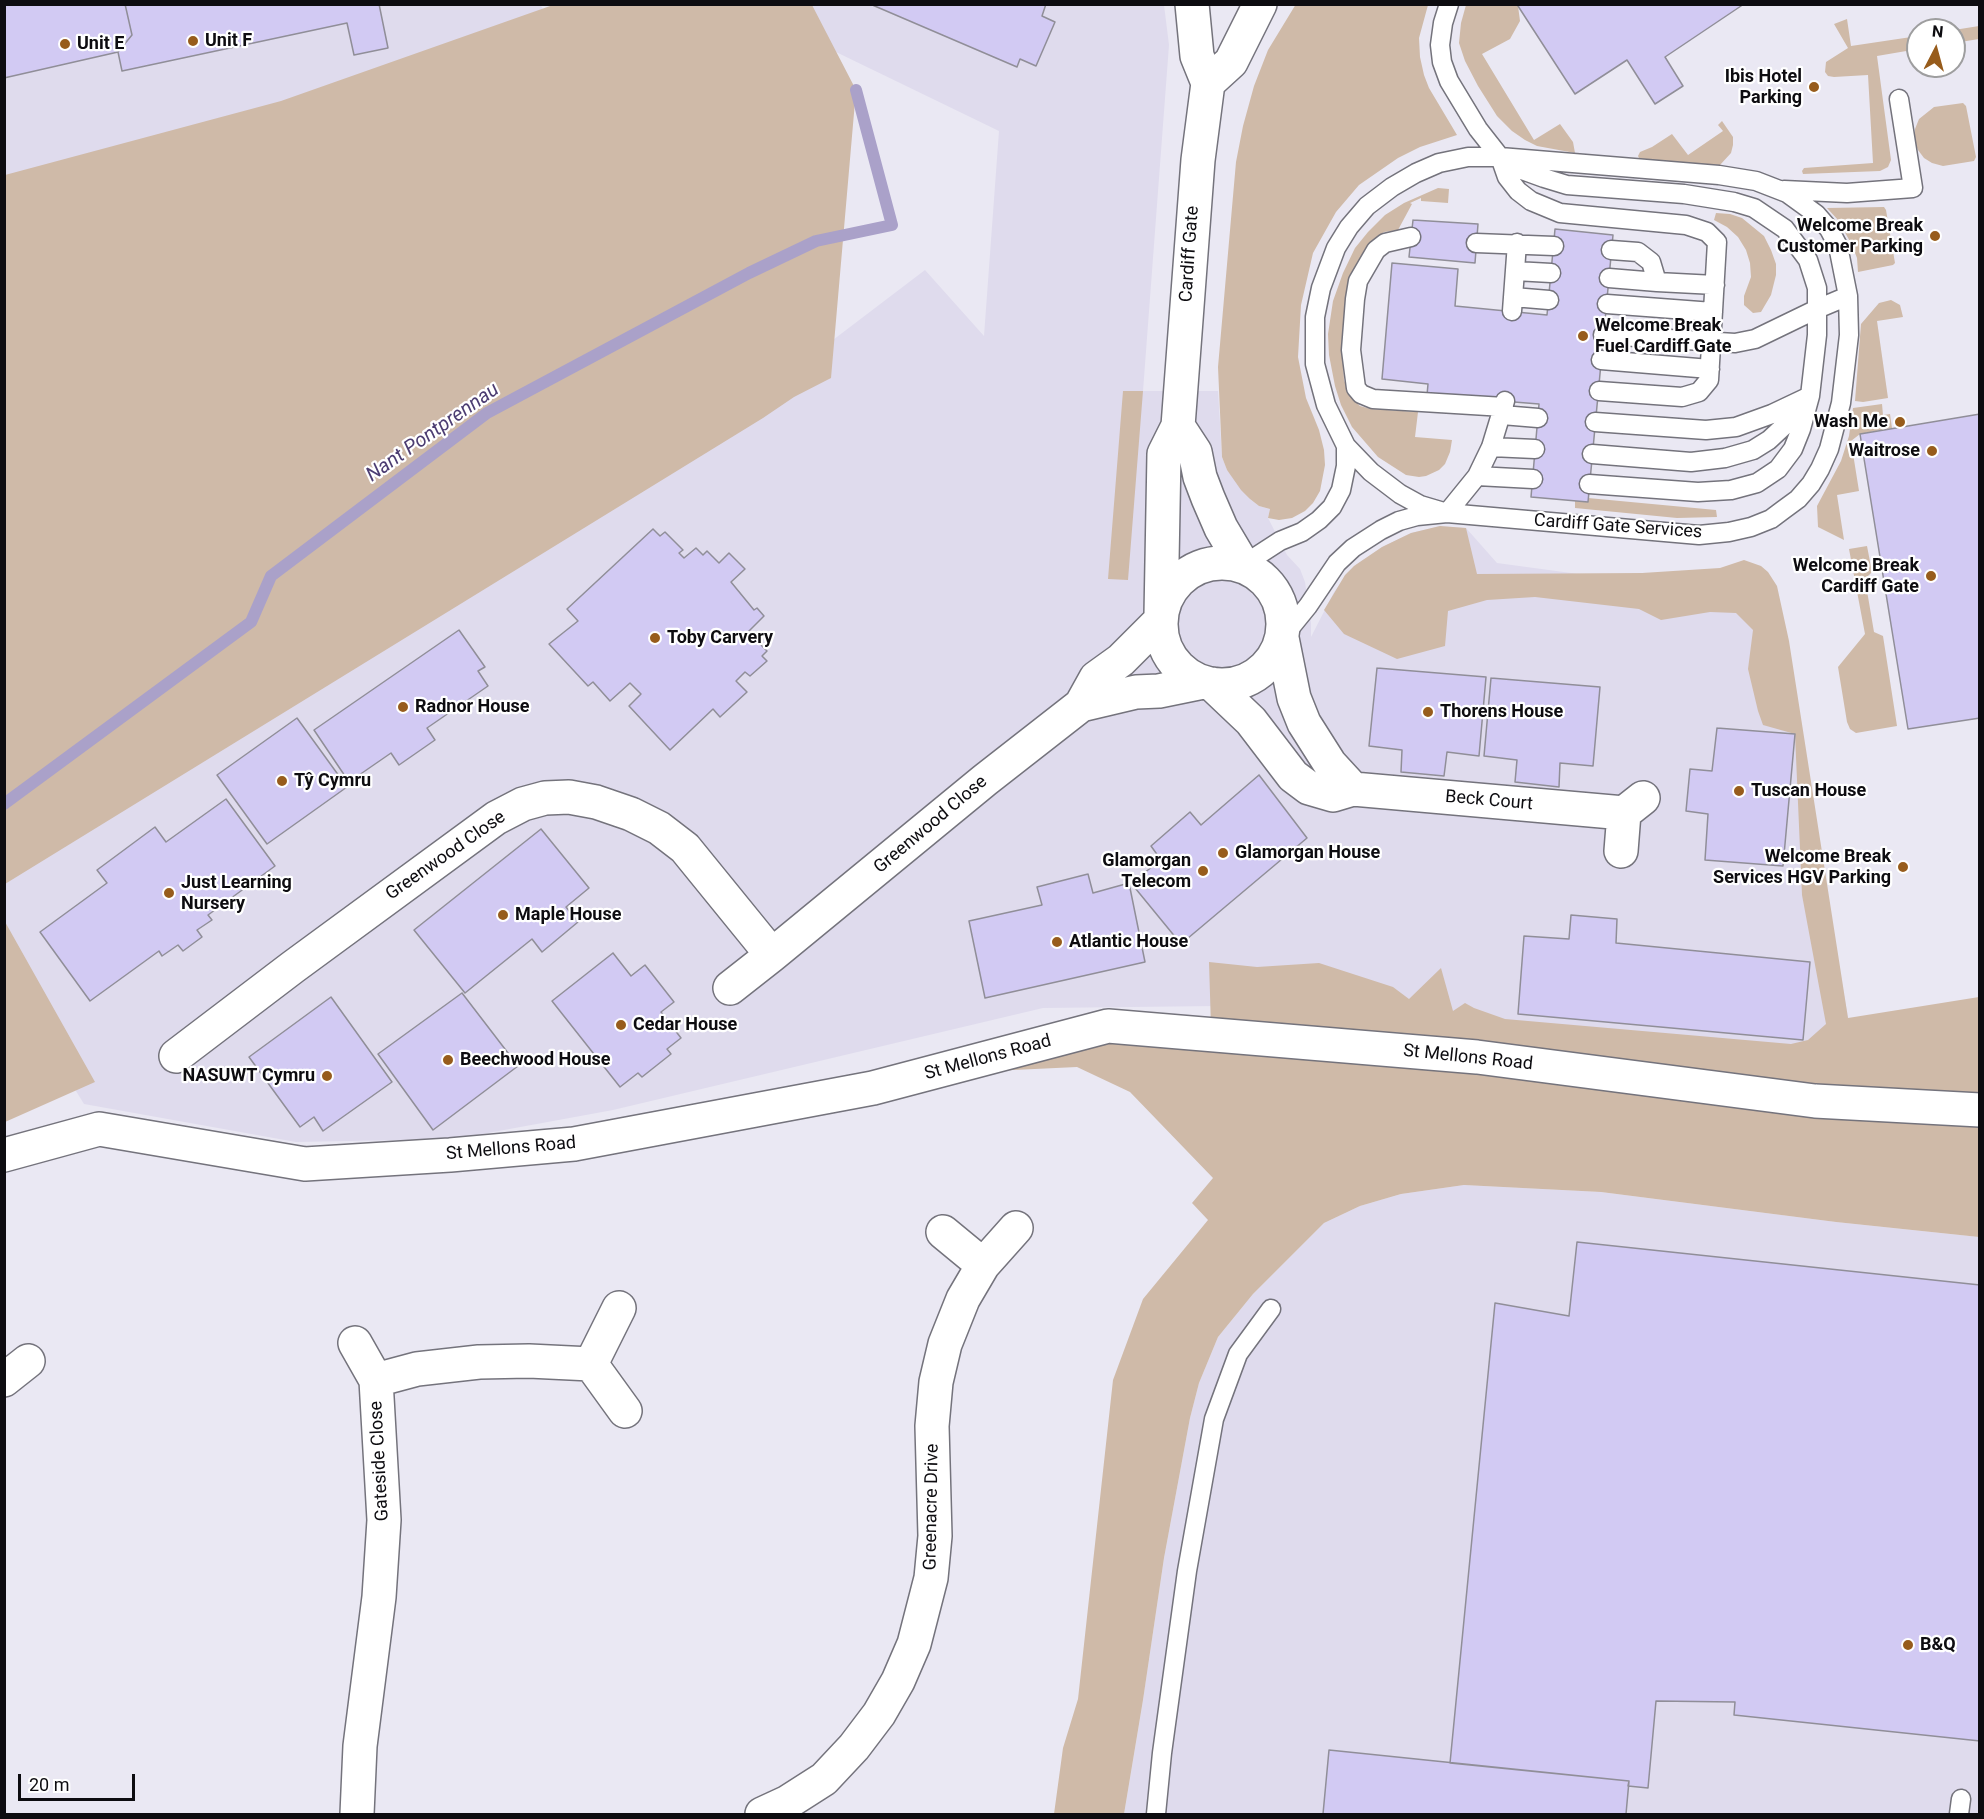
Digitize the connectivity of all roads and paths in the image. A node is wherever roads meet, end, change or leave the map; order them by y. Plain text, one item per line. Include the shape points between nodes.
1 (1192, 4) edge
2 (1260, 4) edge
3 (1449, 4) edge
4 (1208, 83) junction
5 (1899, 99) dead end
6 (1500, 157) junction
7 (1779, 190) junction
8 (1411, 237) dead end
9 (1476, 243) dead end
10 (1517, 243) junction
11 (1554, 246) dead end
12 (1611, 250) dead end
13 (1515, 271) junction
14 (1551, 273) dead end
15 (1609, 278) dead end
16 (1657, 282) junction
17 (1715, 285) junction
18 (1848, 296) junction
19 (1549, 300) dead end
20 (1606, 304) dead end
21 (1817, 309) junction
22 (1713, 312) junction
23 (1603, 335) dead end
24 (1712, 342) junction
25 (1601, 360) dead end
26 (1710, 369) junction
27 (1599, 391) dead end
28 (1810, 396) junction
29 (1504, 408) junction
30 (1538, 418) dead end
31 (1595, 422) dead end
32 (1178, 426) junction
33 (1346, 446) junction
34 (1491, 447) junction
35 (1535, 449) dead end
36 (1592, 454) dead end
37 (1477, 476) junction
38 (1533, 479) dead end
39 (1589, 484) dead end
40 (1447, 513) junction
41 (1243, 565) junction
42 (1161, 618) junction
43 (1282, 638) junction
44 (1208, 683) junction
45 (1081, 705) junction
46 (1353, 789) junction
47 (1621, 851) dead end
48 (772, 955) junction
49 (730, 988) dead end
50 (176, 1056) dead end
51 (1980, 1110) edge
52 (4, 1155) edge
53 (1016, 1228) dead end
54 (943, 1232) dead end
55 (982, 1265) junction
56 (619, 1308) dead end
57 (1271, 1309) dead end
58 (355, 1343) dead end
59 (591, 1364) junction
60 (376, 1380) junction
61 (625, 1411) dead end
62 (357, 1815) edge
63 (762, 1815) edge
64 (1156, 1815) edge

1 - 4 street, Cardiff Gate via 1197,56
2 - 4 street via 1231,62
3 - 6 lane via 1440,45 1442,62 1459,100
4 - 32 street, Cardiff Gate via 1198,160
5 - 7 lane via 1913,188 1847,193
6 - 7 lane, Cardiff Gate Services via 1719,175 1756,181
6 - 17 lane via 1507,177 1518,191 1547,209 1580,216 1686,225 1707,232 1718,242
6 - 21 lane via 1522,170 1567,185 1684,194 1754,208 1785,229 1808,260 1817,288
6 - 33 lane, Cardiff Gate Services via 1468,157 1416,173 1367,206 1336,248 1315,317 1315,364 1326,405
7 - 18 lane, Cardiff Gate Services via 1816,214 1829,229 1838,246
8 - 29 lane via 1384,243 1358,281 1351,350 1356,388 1372,399
9 - 10 lane
10 - 11 lane
10 - 13 lane
12 - 16 lane via 1638,252 1651,262
13 - 14 lane
13 - 19 lane via 1513,304
15 - 16 lane
16 - 17 lane
17 - 22 lane
18 - 21 lane
18 - 40 lane, Cardiff Gate Services via 1849,335 1841,403 1829,449 1811,484 1771,519 1729,532 1699,535
20 - 22 lane
21 - 24 lane via 1755,339
21 - 28 lane
22 - 24 lane
23 - 24 lane
24 - 26 lane
25 - 26 lane
26 - 27 lane via 1709,380 1699,392 1682,397
28 - 31 lane via 1736,427 1706,430
28 - 36 lane via 1769,440 1753,450 1725,458 1691,462
28 - 39 lane via 1793,448 1778,469 1757,483 1698,492
29 - 30 lane
29 - 34 lane
32 - 41 street via 1195,452 1208,498
32 - 42 street, Cardiff Gate via 1164,454
33 - 40 lane, Cardiff Gate Services via 1400,494
33 - 41 lane, Cardiff Gate Services via 1341,490 1332,507 1310,526
34 - 35 lane
34 - 37 lane
37 - 38 lane
37 - 40 lane
40 - 43 lane, Cardiff Gate Services via 1399,521 1366,538 1337,563
41 - 42 street via 1225,561 1185,574 1169,593
41 - 43 street via 1272,589 1282,613
42 - 44 street, Cardiff Gate via 1162,638 1171,658 1189,675
42 - 45 street, Greenwood Close via 1121,660 1096,678
43 - 44 street via 1273,657 1250,679
43 - 46 street via 1294,698 1304,723 1330,764
44 - 45 street, Greenwood Close via 1136,692
44 - 46 street, Beck Court via 1251,721 1293,776 1309,788 1333,795
45 - 48 street, Greenwood Close
46 - 47 street, Beck Court via 1633,806
48 - 49 street
48 - 50 street, Greenwood Close via 685,848 659,828 596,802 545,798 496,818
51 - 52 street, St Mellons Road via 1815,1101 1477,1057 1108,1026 873,1088 573,1144 305,1164 99,1129
53 - 55 street, Greenacre Drive
54 - 55 street
55 - 63 street, Greenacre Drive via 945,1344 936,1382 932,1426 935,1536 931,1578 914,1644 879,1714 854,1747 824,1779
56 - 59 street
57 - 64 lane via 1238,1354 1214,1419 1187,1571
58 - 60 street
59 - 60 street, Gateside Close via 479,1362 417,1369
59 - 61 street
60 - 62 street, Gateside Close via 384,1520 379,1597 360,1746

